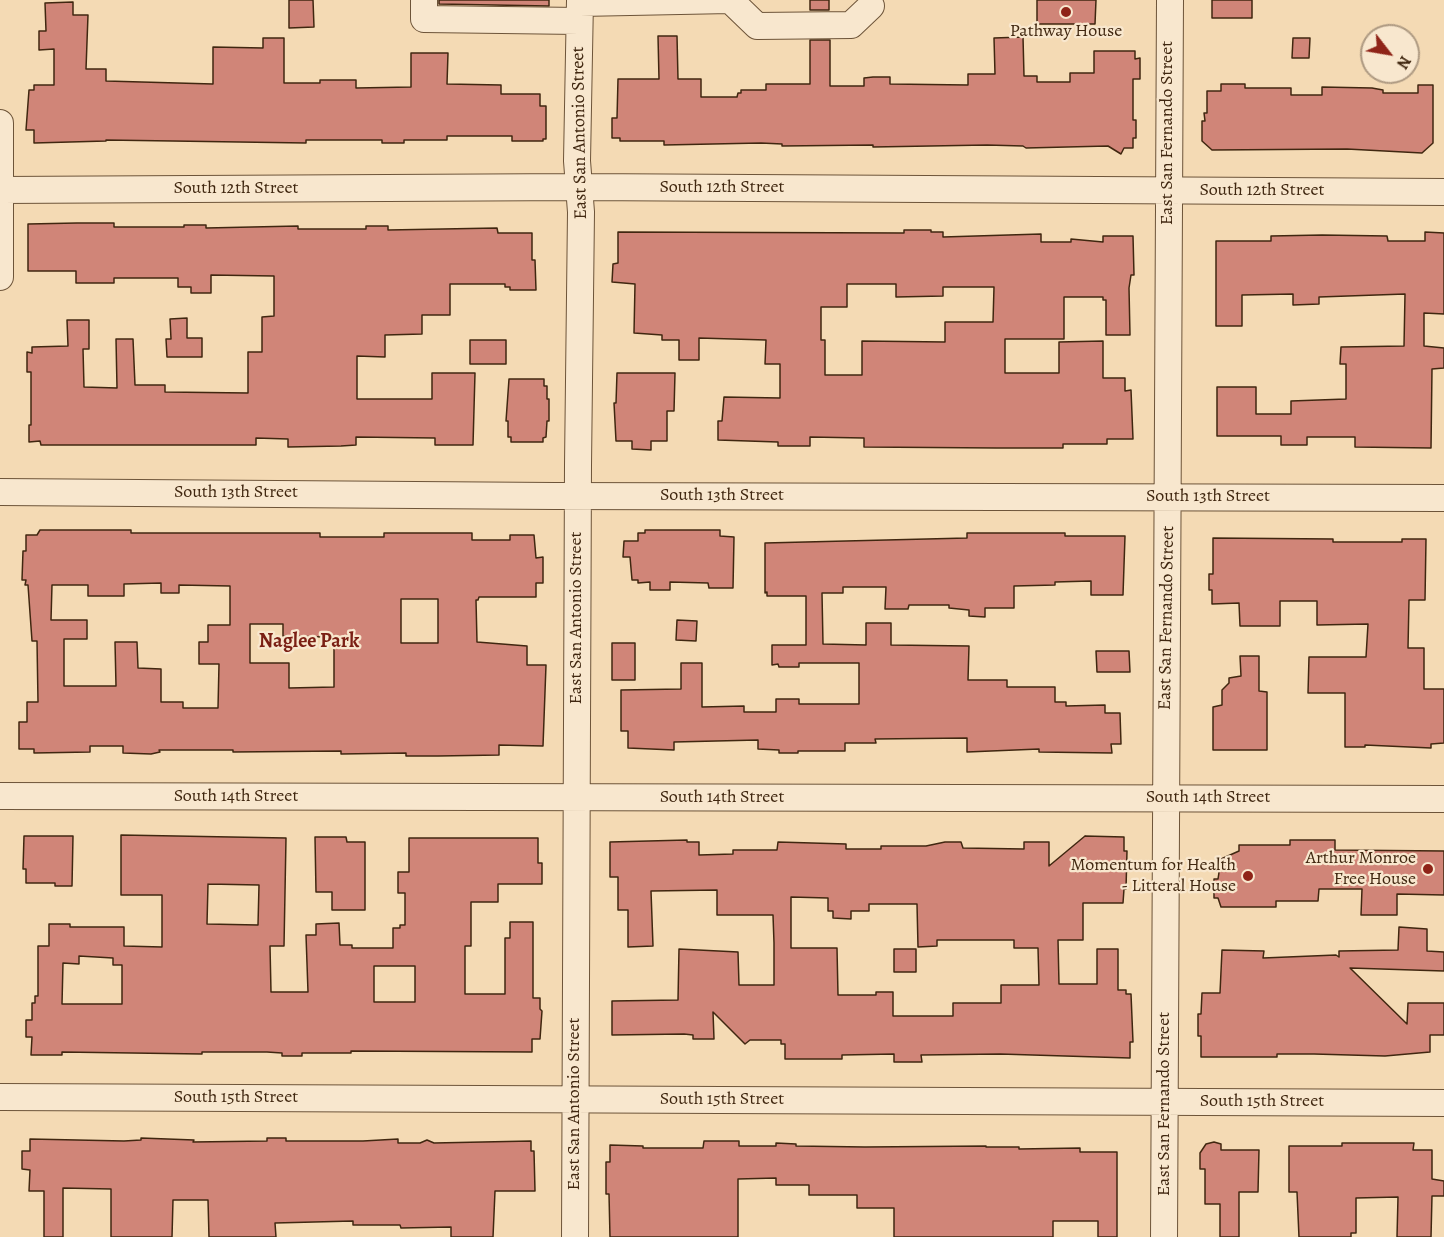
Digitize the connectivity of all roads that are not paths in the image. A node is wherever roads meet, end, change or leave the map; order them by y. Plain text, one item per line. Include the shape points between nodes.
1 (424, 0) edge
2 (730, 0) edge
3 (1170, 0) edge
4 (871, 6) dead end
5 (580, 8) edge
6 (0, 123) edge
7 (579, 187) junction
8 (1, 190) edge
9 (1168, 191) junction
10 (1444, 192) edge
11 (0, 277) edge
12 (0, 492) edge
13 (578, 496) junction
14 (1168, 497) junction
15 (1444, 498) edge
16 (0, 796) edge
17 (576, 798) junction
18 (1165, 798) junction
19 (1444, 799) edge
20 (0, 1097) edge
21 (575, 1099) junction
22 (1165, 1102) junction
23 (1444, 1103) edge
24 (575, 1237) edge
25 (1164, 1237) edge

1 - 5 street via 424,19
2 - 4 street via 757,26 851,25
2 - 5 street
3 - 9 street, East San Fernando Street
5 - 7 street, East San Antonio Street
6 - 8 street
7 - 8 street, South 12th Street
7 - 9 street, South 12th Street
7 - 13 street, East San Antonio Street
8 - 11 street
9 - 10 street, South 12th Street
9 - 14 street, East San Fernando Street
12 - 13 street, South 13th Street
13 - 14 street, South 13th Street
13 - 17 street, East San Antonio Street
14 - 15 street, South 13th Street
14 - 18 street, East San Fernando Street
16 - 17 street, South 14th Street
17 - 18 street, South 14th Street
17 - 21 street, East San Antonio Street
18 - 19 street, South 14th Street
18 - 22 street, East San Fernando Street
20 - 21 street, South 15th Street
21 - 22 street, South 15th Street
21 - 24 street, East San Antonio Street
22 - 23 street, South 15th Street
22 - 25 street, East San Fernando Street

